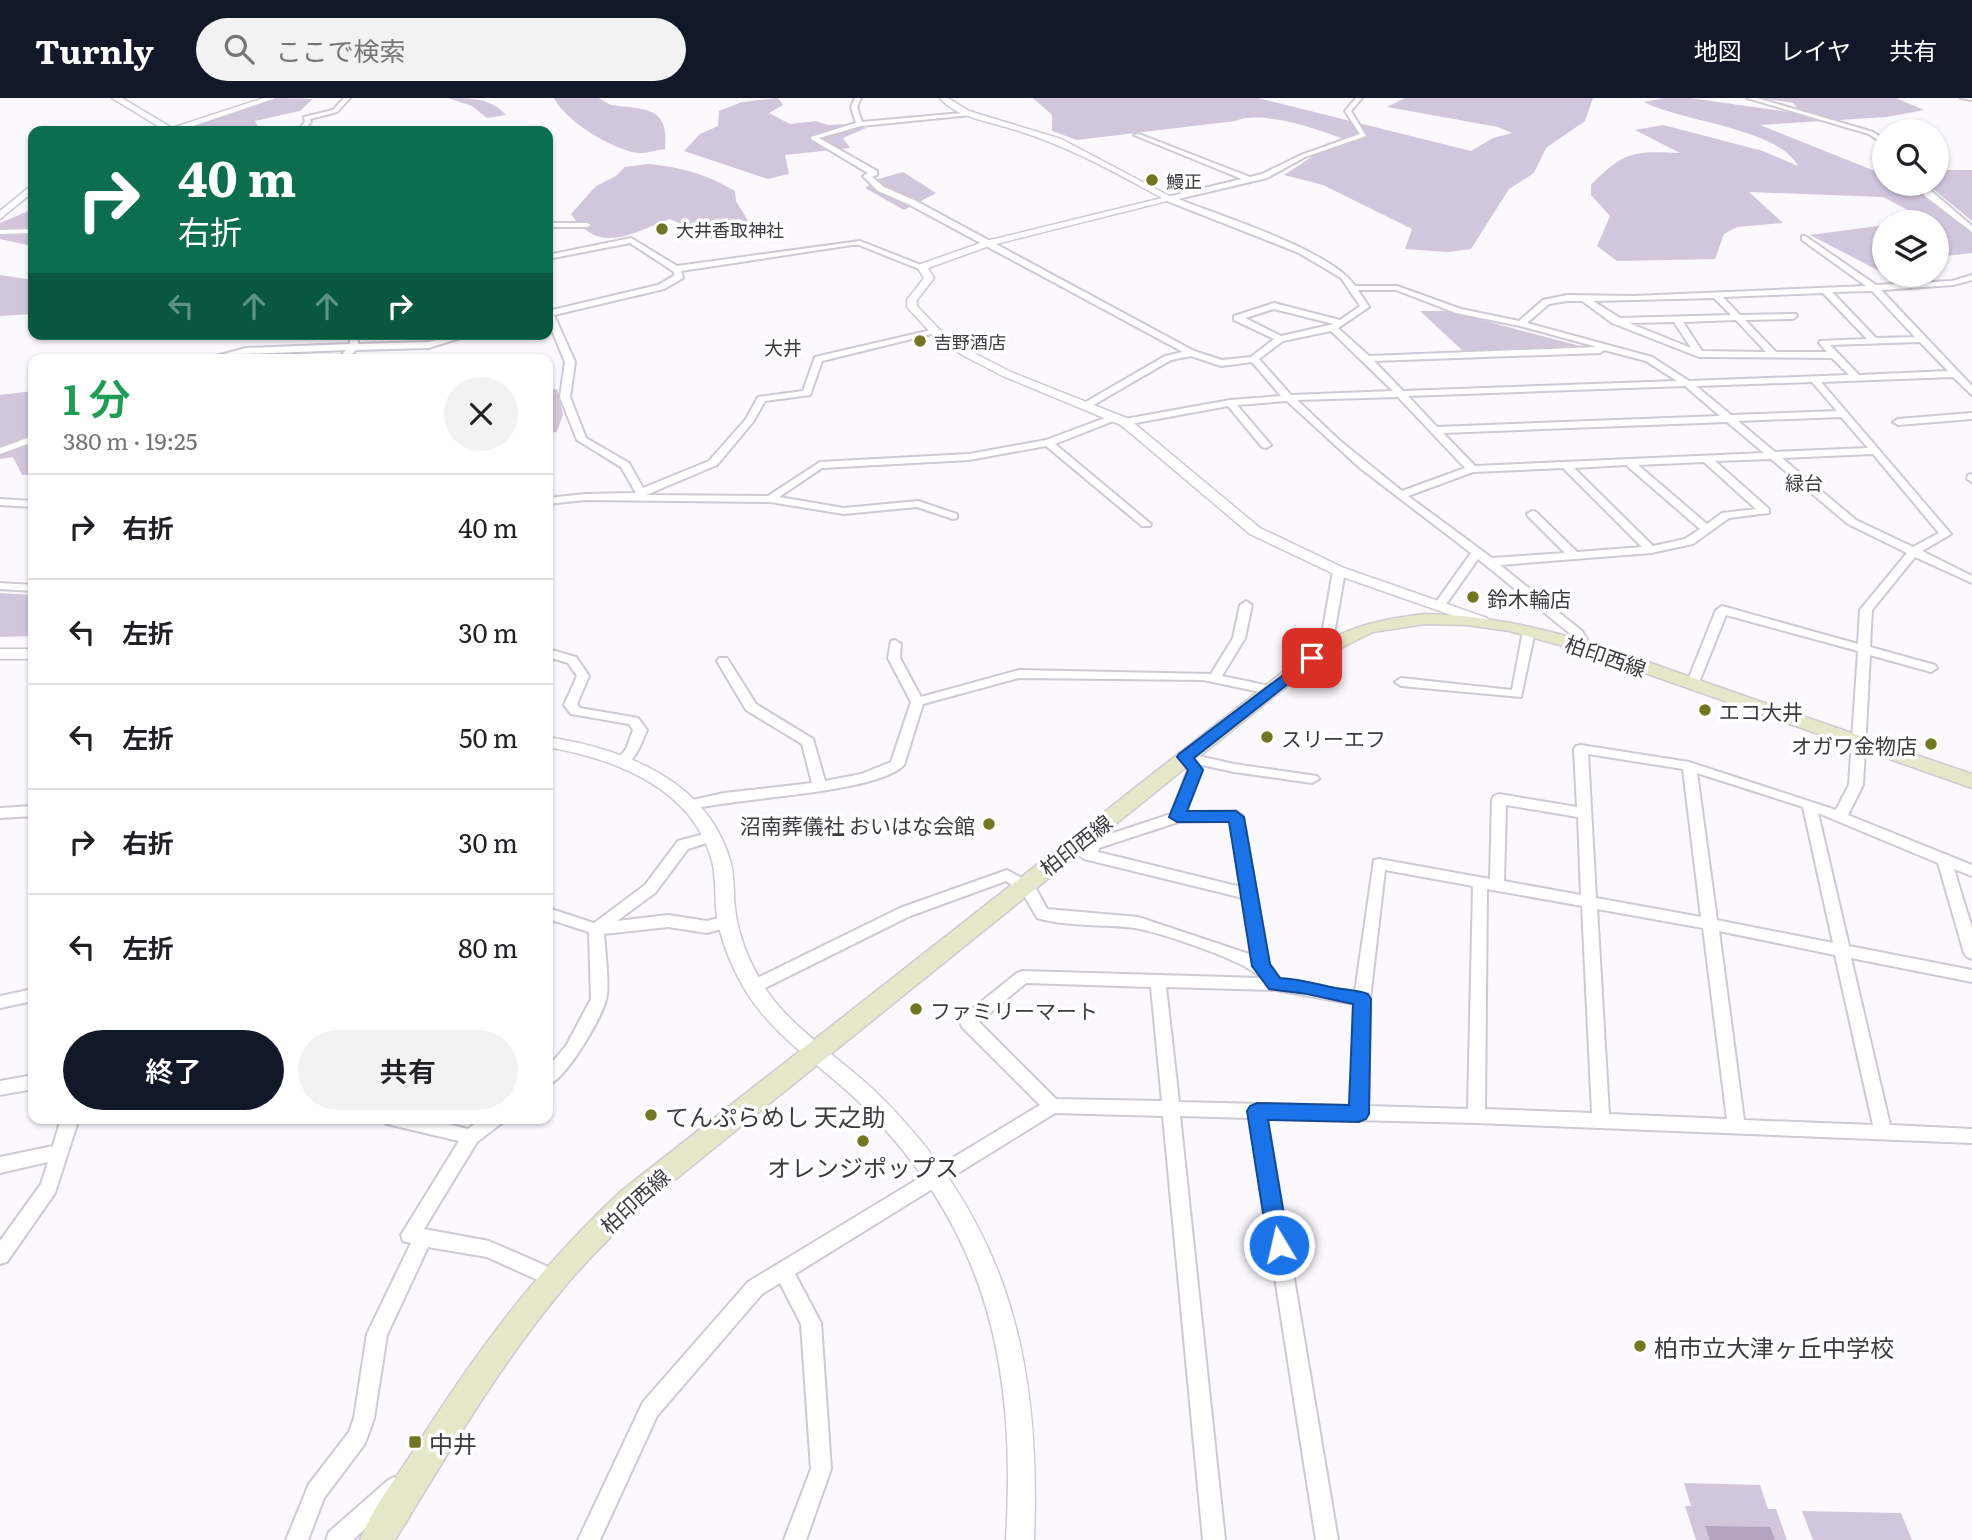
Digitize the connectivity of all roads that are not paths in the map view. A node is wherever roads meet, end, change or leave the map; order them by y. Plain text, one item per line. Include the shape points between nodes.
1 (116, 98) edge
2 (272, 98) edge
3 (347, 98) edge
4 (858, 98) edge
5 (944, 98) edge
6 (1359, 98) edge
7 (1750, 98) edge
8 (1964, 98) edge
9 (1972, 99) edge
10 (971, 113) junction
11 (860, 124) junction
12 (163, 126) edge
13 (186, 126) edge
14 (305, 126) edge
15 (1872, 134) edge
16 (1137, 135) dead end
17 (1250, 180) junction
18 (28, 191) edge
19 (1931, 196) edge
20 (1170, 199) junction
21 (0, 216) edge
22 (553, 225) edge
23 (587, 225) dead end
24 (1972, 230) edge
25 (28, 231) edge
26 (0, 232) edge
27 (1805, 238) dead end
28 (989, 243) junction
29 (553, 256) edge
30 (922, 267) junction
31 (676, 269) junction
32 (1972, 277) edge
33 (1353, 288) junction
34 (1874, 288) junction
35 (1825, 290) junction
36 (1717, 296) junction
37 (1586, 299) junction
38 (553, 313) edge
39 (1793, 316) dead end
40 (1738, 317) junction
41 (1677, 319) junction
42 (1615, 321) junction
43 (553, 323) edge
44 (1521, 324) junction
45 (1337, 325) junction
46 (936, 332) junction
47 (1923, 339) junction
48 (354, 340) edge
49 (447, 340) edge
50 (1280, 340) junction
51 (1874, 341) junction
52 (354, 347) junction
53 (1615, 350) junction
54 (1191, 353) junction
55 (232, 354) edge
56 (347, 354) edge
57 (1699, 354) junction
58 (1773, 354) junction
59 (1834, 355) junction
60 (1254, 359) junction
61 (1367, 359) junction
62 (1729, 363) dead end
63 (1953, 374) junction
64 (1857, 378) junction
65 (1815, 380) junction
66 (1688, 384) junction
67 (1972, 392) edge
68 (1401, 395) junction
69 (1286, 398) junction
70 (1230, 403) junction
71 (1087, 405) junction
72 (1844, 414) junction
73 (1972, 416) edge
74 (1113, 418) junction
75 (1728, 418) junction
76 (1125, 422) junction
77 (1898, 422) dead end
78 (1435, 430) junction
79 (28, 441) edge
80 (1048, 443) junction
81 (1266, 445) dead end
82 (0, 451) edge
83 (1876, 452) junction
84 (1773, 456) junction
85 (1709, 460) junction
86 (1630, 463) junction
87 (1566, 465) junction
88 (1472, 469) junction
89 (1400, 495) junction
90 (640, 496) junction
91 (770, 499) junction
92 (553, 500) edge
93 (0, 502) edge
94 (28, 503) edge
95 (1532, 514) dead end
96 (953, 516) dead end
97 (1146, 524) dead end
98 (1706, 529) junction
99 (1651, 550) junction
100 (1914, 551) junction
101 (1477, 552) junction
102 (1574, 556) junction
103 (1490, 562) junction
104 (1339, 570) junction
105 (1972, 580) edge
106 (0, 586) edge
107 (28, 588) edge
108 (1246, 605) dead end
109 (1440, 605) junction
110 (1482, 621) junction
111 (1529, 631) junction
112 (895, 644) dead end
113 (1326, 646) junction
114 (1586, 648) junction
115 (1863, 651) junction
116 (0, 654) edge
117 (28, 654) edge
118 (553, 654) edge
119 (723, 661) dead end
120 (1931, 668) dead end
121 (1214, 678) junction
122 (1401, 682) dead end
123 (1692, 685) junction
124 (1270, 690) junction
125 (917, 702) junction
126 (1857, 741) junction
127 (553, 743) edge
128 (1185, 757) junction
129 (623, 761) junction
130 (1689, 766) junction
131 (1312, 779) dead end
132 (1972, 781) edge
133 (819, 785) junction
134 (1809, 804) junction
135 (689, 805) junction
136 (28, 811) edge
137 (0, 813) edge
138 (1584, 813) junction
139 (1840, 816) junction
140 (1177, 817) junction
141 (711, 837) junction
142 (1081, 850) junction
143 (1944, 859) junction
144 (1972, 871) edge
145 (1480, 882) junction
146 (1022, 885) junction
147 (1497, 885) junction
148 (1250, 894) junction
149 (1589, 903) junction
150 (553, 915) edge
151 (727, 922) junction
152 (1710, 924) junction
153 (596, 929) junction
154 (1843, 950) junction
155 (1972, 953) edge
156 (1261, 966) junction
157 (1972, 976) edge
158 (1158, 981) junction
159 (1275, 984) junction
160 (753, 987) junction
161 (28, 996) edge
162 (1362, 999) junction
163 (0, 1002) edge
164 (814, 1051) junction
165 (553, 1072) edge
166 (28, 1083) edge
167 (0, 1088) edge
168 (1052, 1106) junction
169 (1171, 1108) junction
170 (1257, 1111) junction
171 (1359, 1114) junction
172 (1476, 1116) junction
173 (1601, 1121) junction
174 (68, 1124) edge
175 (416, 1124) edge
176 (488, 1124) edge
177 (1737, 1128) junction
178 (1883, 1132) junction
179 (1972, 1136) edge
180 (471, 1137) junction
181 (60, 1152) junction
182 (0, 1165) edge
183 (939, 1177) junction
184 (423, 1237) junction
185 (0, 1256) edge
186 (783, 1271) junction
187 (553, 1278) junction
188 (429, 1457) junction
189 (297, 1540) edge
190 (337, 1540) edge
191 (376, 1540) edge
192 (589, 1540) edge
193 (795, 1540) edge
194 (1020, 1540) edge
195 (1214, 1540) edge
196 (1327, 1540) edge

1 - 12 street
2 - 13 street
3 - 14 street via 335,111 306,118
4 - 11 street via 854,107
5 - 10 street via 948,105
6 - 17 street via 1349,111 1364,135
7 - 15 street
8 - 9 street
10 - 11 street
10 - 20 street via 1045,135
11 - 28 street via 813,138 874,173 867,176 881,189
16 - 17 street
17 - 20 street
18 - 21 street
19 - 24 street
20 - 28 street
20 - 33 street via 1302,251 1344,276
22 - 23 street
25 - 26 street
27 - 34 street
28 - 30 street
28 - 54 street
29 - 31 street via 631,240
30 - 31 street via 852,243
30 - 46 street via 929,278 912,300 912,307
31 - 38 street via 680,276 661,287
32 - 34 street via 1953,283
33 - 44 street via 1397,288 1459,311
33 - 45 street via 1366,307
34 - 35 street
34 - 47 street
35 - 36 street
35 - 51 street
36 - 37 street
36 - 40 street
37 - 42 street
37 - 44 street via 1546,302
39 - 40 street
40 - 41 street
40 - 58 street
41 - 42 street
41 - 57 street
42 - 57 street
43 - 90 street via 570,362 565,397 582,440 625,465
44 - 53 street
45 - 50 street
45 - 50 street via 1274,306 1237,318
45 - 61 street
46 - 71 street via 1007,374
46 - 90 street via 818,359 807,393 761,398 750,420 713,463
47 - 51 street
47 - 63 street
48 - 52 street
49 - 52 street via 428,345
50 - 60 street
51 - 59 street via 1823,343
52 - 55 street
52 - 56 street
53 - 61 street
53 - 66 street via 1649,359
54 - 60 street via 1221,363
54 - 71 street via 1168,358
57 - 58 street
57 - 62 street
58 - 59 street
59 - 64 street
60 - 69 street
61 - 68 street
63 - 64 street
63 - 67 street
64 - 65 street
65 - 66 street
65 - 72 street
66 - 68 street
66 - 75 street
68 - 69 street
68 - 78 street
69 - 70 street
69 - 89 street
70 - 76 street
70 - 81 street
71 - 74 street
72 - 75 street
72 - 83 street
73 - 77 street
74 - 76 street
74 - 80 street
75 - 78 street
75 - 84 street
76 - 104 street via 1255,531
78 - 88 street
79 - 82 street
80 - 91 street via 969,457 820,465
80 - 97 street
83 - 84 street
83 - 100 street via 1946,534
84 - 85 street
84 - 100 street via 1852,522
85 - 86 street
85 - 98 street via 1765,511 1727,514
86 - 87 street
86 - 98 street
87 - 88 street
87 - 99 street
88 - 89 street
89 - 101 street
90 - 91 street
90 - 92 street
91 - 96 street via 844,510 918,505
93 - 94 street
95 - 102 street
98 - 99 street via 1689,542
99 - 102 street
100 - 105 street
100 - 115 street via 1866,610
101 - 103 street
101 - 109 street
102 - 103 street
103 - 114 street via 1578,634
104 - 109 street
104 - 113 street
106 - 107 street
108 - 121 street via 1239,638
109 - 110 street
110 - 111 main road, 柏印西線
110 - 113 main road, 柏印西線 via 1432,619 1385,624
111 - 114 main road, 柏印西線
111 - 122 street via 1517,694
112 - 125 street via 894,658
113 - 124 main road, 柏印西線
114 - 123 main road, 柏印西線
115 - 120 street
115 - 123 street via 1722,610
115 - 126 street
116 - 117 street
118 - 129 street via 572,660 583,676 570,705 576,711 634,721 640,730
119 - 133 street via 751,707 808,742
121 - 124 street
121 - 125 street via 1019,674
123 - 126 main road, 柏印西線
124 - 128 main road, 柏印西線
125 - 133 street via 897,765 876,776
126 - 132 main road, 柏印西線
126 - 139 street via 1856,785
127 - 129 street
128 - 131 street
128 - 140 street via 1195,770
128 - 142 main road, 柏印西線
129 - 135 street via 656,778
130 - 134 street
130 - 138 street via 1581,749
130 - 152 street
133 - 135 street via 708,798
134 - 139 street
134 - 154 street
135 - 141 street
136 - 137 street
138 - 147 street via 1499,800
138 - 149 street
139 - 143 street
140 - 142 street
140 - 148 street via 1236,817
141 - 151 street via 723,874
141 - 153 street via 682,845 650,889
142 - 146 main road, 柏印西線
142 - 148 street
143 - 144 street
143 - 155 street
145 - 147 street
145 - 162 street via 1379,864
145 - 172 street
146 - 156 street via 1042,914 1138,923
146 - 160 street via 1007,875 992,879 905,912
146 - 164 main road, 柏印西線
147 - 149 street
148 - 156 street
149 - 152 street
149 - 173 street
150 - 153 street
151 - 153 street via 707,927 668,921
151 - 160 street
152 - 154 street
152 - 177 street
153 - 165 street via 599,999 572,1051
154 - 157 street
154 - 178 street
156 - 159 street
158 - 159 street
158 - 168 street via 1023,977 968,1022
158 - 169 street
159 - 162 street
160 - 164 street via 771,1011
161 - 163 street
162 - 171 street
164 - 183 street via 880,1109
164 - 187 main road, 柏印西線 via 630,1200
166 - 167 street
168 - 169 street
168 - 183 street
169 - 170 street
169 - 195 street
170 - 171 street
170 - 196 street
171 - 172 street
172 - 173 street
173 - 177 street
174 - 181 street
175 - 180 street
176 - 180 street
177 - 178 street
178 - 179 street
180 - 184 street via 410,1235
181 - 182 street
181 - 185 street via 49,1186
183 - 186 street
183 - 194 street via 979,1248 1014,1361 1022,1451
184 - 187 street via 489,1250
184 - 189 street via 377,1334 365,1418 357,1438 316,1491
186 - 192 street via 755,1288 650,1409
186 - 193 street via 811,1323 821,1469
187 - 188 main road, 柏印西線 via 504,1342
188 - 190 street
188 - 191 main road, 柏印西線

